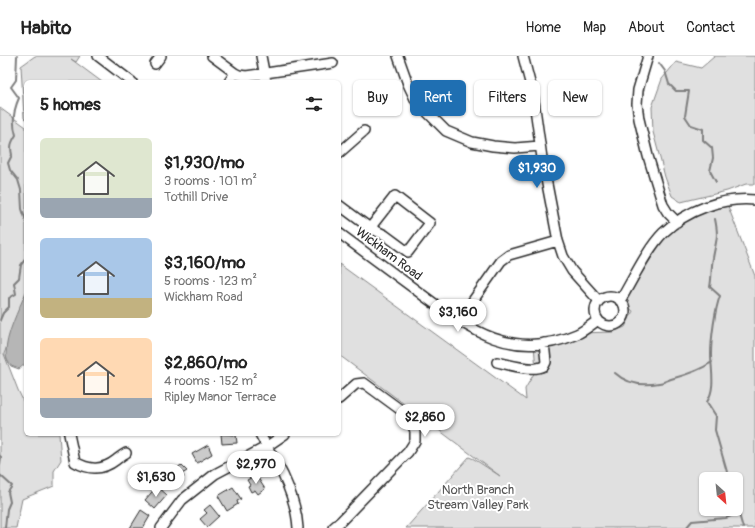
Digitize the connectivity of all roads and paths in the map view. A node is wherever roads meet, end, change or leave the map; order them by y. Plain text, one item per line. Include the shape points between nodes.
1 (98, 56) edge
2 (161, 56) edge
3 (212, 56) edge
4 (261, 56) edge
5 (398, 56) edge
6 (523, 56) edge
7 (648, 56) edge
8 (333, 63) dead end
9 (155, 64) dead end
10 (235, 73) junction
11 (265, 78) edge
12 (129, 80) edge
13 (230, 80) edge
14 (364, 131) dead end
15 (540, 146) junction
16 (341, 151) edge
17 (755, 200) edge
18 (341, 206) edge
19 (677, 222) junction
20 (370, 228) junction
21 (341, 234) edge
22 (558, 241) junction
23 (599, 301) junction
24 (620, 301) junction
25 (472, 302) dead end
26 (598, 320) junction
27 (544, 343) junction
28 (497, 362) dead end
29 (341, 397) edge
30 (69, 436) edge
31 (261, 436) edge
32 (282, 436) edge
33 (266, 447) junction
34 (126, 453) dead end
35 (161, 528) edge
36 (298, 528) edge
37 (333, 528) edge

1 - 12 street
2 - 9 street
3 - 10 street
4 - 11 street
5 - 15 street via 416,101 446,131 472,142 493,146
6 - 15 street via 533,94
7 - 19 street via 638,90 639,119 663,205
8 - 11 street
10 - 11 street
10 - 13 street
14 - 16 street
15 - 22 street
17 - 19 street via 726,201 705,206
18 - 20 street
19 - 24 street via 654,244
20 - 20 street via 394,196 430,223 408,252 385,234
21 - 27 street, Wickham Road via 456,320 479,333 511,344
22 - 23 street via 572,271
22 - 25 street via 510,255 501,261
23 - 24 street via 610,296
23 - 26 street via 595,310
24 - 26 street via 625,311 617,324 607,326
26 - 27 street, Wickham Road via 579,333
27 - 28 street via 546,362 540,368
29 - 37 street via 356,384 364,383 409,416 415,431 415,440 408,452
30 - 34 street via 75,462 81,466 92,469 104,468
31 - 33 street
32 - 33 street
33 - 35 street via 215,474 182,500
33 - 36 street via 283,475 297,515

